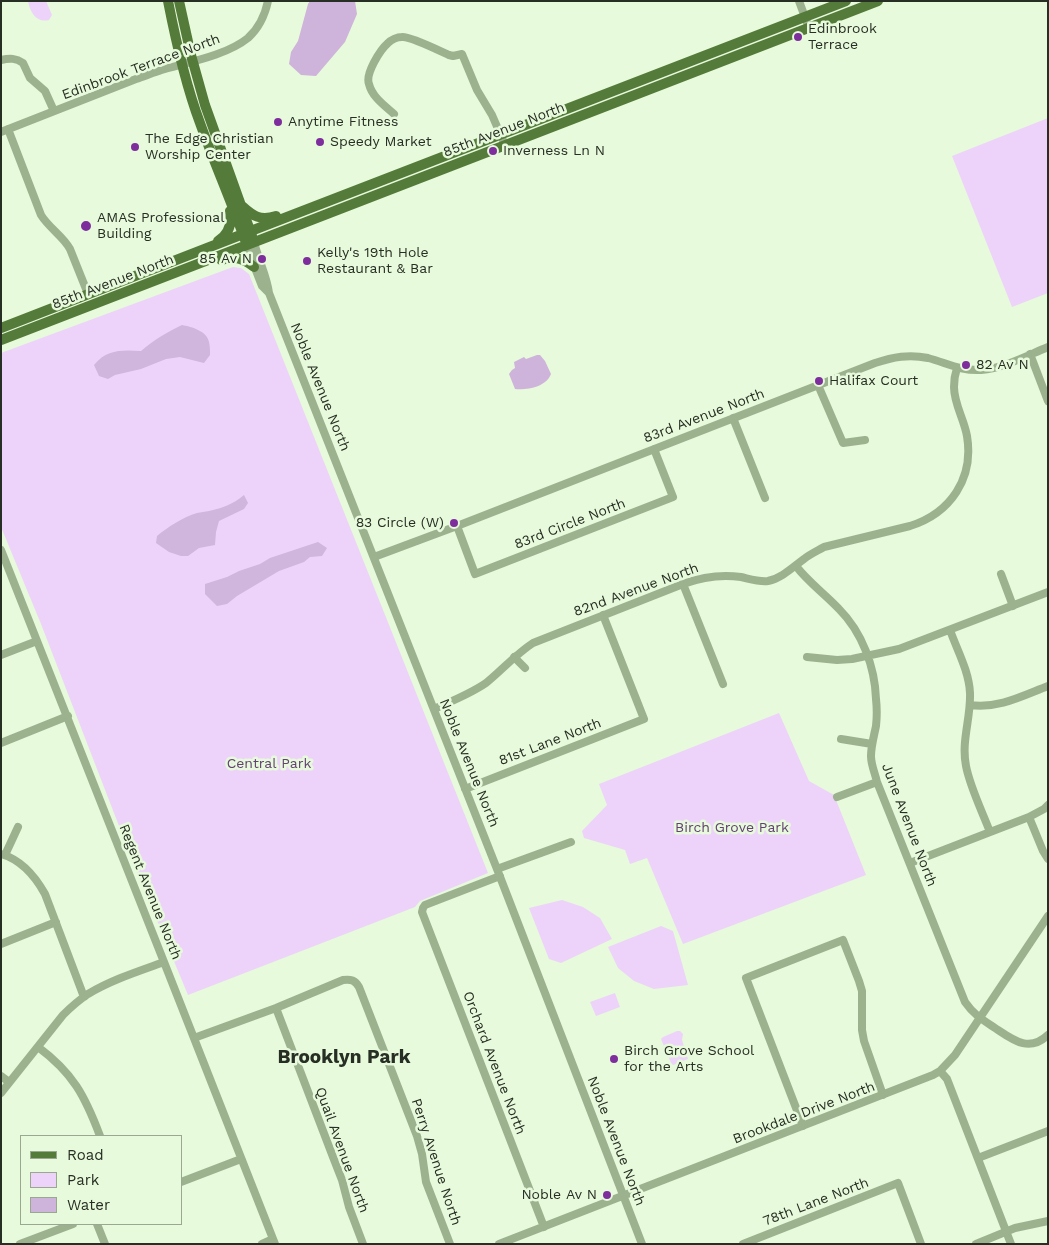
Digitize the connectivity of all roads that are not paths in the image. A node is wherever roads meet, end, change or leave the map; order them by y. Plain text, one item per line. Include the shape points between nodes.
1 (168, 1) edge
2 (179, 1) edge
3 (268, 1) edge
4 (799, 1) edge
5 (846, 1) edge
6 (878, 1) edge
7 (805, 17) junction
8 (809, 28) junction
9 (1, 60) edge
10 (193, 62) junction
11 (182, 65) junction
12 (54, 111) junction
13 (394, 114) dead end
14 (5, 130) edge
15 (500, 134) junction
16 (505, 145) junction
17 (222, 181) junction
18 (340, 196) junction
19 (241, 206) junction
20 (246, 232) junction
21 (250, 243) junction
22 (209, 247) junction
23 (254, 267) junction
24 (152, 282) junction
25 (269, 293) junction
26 (88, 294) junction
27 (1, 328) edge
28 (1, 340) edge
29 (1048, 348) edge
30 (1030, 354) junction
31 (957, 368) junction
32 (818, 386) junction
33 (1048, 401) edge
34 (733, 418) junction
35 (865, 440) dead end
36 (654, 449) junction
37 (765, 498) dead end
38 (457, 526) junction
39 (1, 550) edge
40 (374, 557) junction
41 (796, 566) junction
42 (1001, 574) dead end
43 (683, 584) junction
44 (1048, 592) edge
45 (1014, 606) junction
46 (603, 615) junction
47 (950, 630) junction
48 (37, 641) junction
49 (1, 654) edge
50 (868, 656) junction
51 (514, 657) junction
52 (807, 657) dead end
53 (525, 668) dead end
54 (723, 684) dead end
55 (1048, 686) edge
56 (970, 706) junction
57 (434, 709) junction
58 (68, 716) junction
59 (841, 740) dead end
60 (1, 743) edge
61 (872, 744) junction
62 (877, 782) junction
63 (465, 789) junction
64 (838, 797) dead end
65 (1048, 805) edge
66 (1029, 817) junction
67 (18, 827) dead end
68 (990, 832) junction
69 (571, 842) dead end
70 (3, 855) edge
71 (1048, 858) edge
72 (910, 863) junction
73 (499, 873) junction
74 (1048, 916) edge
75 (56, 922) junction
76 (1, 944) edge
77 (164, 962) junction
78 (84, 997) junction
79 (276, 1008) junction
80 (980, 1018) junction
81 (1048, 1034) edge
82 (194, 1038) junction
83 (38, 1047) junction
84 (940, 1071) junction
85 (1, 1076) edge
86 (9, 1082) junction
87 (1, 1093) edge
88 (883, 1095) junction
89 (803, 1126) junction
90 (1048, 1131) edge
91 (100, 1135) edge
92 (978, 1158) junction
93 (241, 1159) junction
94 (182, 1182) edge
95 (623, 1196) junction
96 (1048, 1220) edge
97 (68, 1225) edge
98 (97, 1225) edge
99 (544, 1227) junction
100 (52, 1228) edge
101 (1006, 1232) junction
102 (274, 1242) edge
103 (20, 1244) edge
104 (105, 1244) edge
105 (262, 1244) edge
106 (363, 1244) edge
107 (450, 1244) edge
108 (499, 1244) edge
109 (642, 1244) edge
110 (743, 1244) edge
111 (921, 1244) edge
112 (976, 1244) edge
113 (1011, 1244) edge

1 - 11 main road
2 - 10 main road
3 - 10 street, Edinbrook Terrace North via 262,19 247,38 225,51
4 - 7 street
5 - 7 main road, 85th Avenue North
6 - 8 main road, 85th Avenue North
7 - 8 street
7 - 15 main road, 85th Avenue North
8 - 16 main road, 85th Avenue North
9 - 12 street via 15,58 24,63 30,78 45,91
10 - 11 street, Edinbrook Terrace North
10 - 19 main road via 206,110
11 - 12 street, Edinbrook Terrace North
11 - 17 main road
12 - 14 street, Edinbrook Terrace North
13 - 15 street via 371,90 368,75 386,45 395,38 405,37 450,55 462,54 478,94
14 - 26 street via 41,215 66,242
15 - 16 street
15 - 18 main road, 85th Avenue North
16 - 21 main road, 85th Avenue North
17 - 20 main road
17 - 22 main road via 231,223 225,236
18 - 19 main road via 325,197 269,218 259,218
18 - 20 main road, 85th Avenue North
19 - 20 main road
20 - 21 main road
20 - 22 main road, 85th Avenue North
21 - 23 street, Noble Avenue North
21 - 24 main road, 85th Avenue North
21 - 25 street, Noble Avenue North via 258,256
22 - 26 main road, 85th Avenue North
23 - 24 main road via 236,257 217,261 162,283
23 - 25 street, Noble Avenue North via 262,286
24 - 28 main road, 85th Avenue North
25 - 40 street, Noble Avenue North
26 - 27 main road, 85th Avenue North
29 - 30 street, 83rd Avenue North
30 - 31 street, 83rd Avenue North via 981,370
30 - 33 street
31 - 32 street, 83rd Avenue North via 928,358 895,357
31 - 41 street, 82nd Avenue North via 954,392 967,437 967,463 959,487 944,508 905,531 824,547
32 - 34 street, 83rd Avenue North
32 - 35 street via 843,443
34 - 36 street, 83rd Avenue North
34 - 37 street
36 - 38 street, 83rd Avenue North
36 - 38 street, 83rd Circle North via 673,498 475,574
38 - 40 street, 83rd Avenue North
39 - 48 street, Regent Avenue North
40 - 57 street, Noble Avenue North
41 - 43 street, 82nd Avenue North via 776,579 766,581 716,575
41 - 50 street, June Avenue North via 840,610
42 - 45 street
43 - 46 street, 82nd Avenue North
43 - 54 street
44 - 45 street
45 - 47 street
46 - 51 street, 82nd Avenue North via 533,643
46 - 63 street, 81st Lane North via 644,719
47 - 50 street via 900,649
47 - 56 street via 967,675
48 - 49 street
48 - 58 street, Regent Avenue North
50 - 52 street via 837,660
50 - 61 street, June Avenue North via 876,692
51 - 53 street
51 - 57 street, 82nd Avenue North via 484,684
55 - 56 street via 998,704
56 - 68 street via 964,737 966,766
57 - 63 street, Noble Avenue North
58 - 60 street
58 - 77 street, Regent Avenue North
59 - 61 street
61 - 62 street, June Avenue North via 871,756
62 - 64 street
62 - 72 street, June Avenue North
63 - 73 street, Noble Avenue North
65 - 66 street
66 - 68 street
66 - 71 street via 1042,851
67 - 70 street
68 - 72 street
69 - 73 street
70 - 75 street via 31,872 45,894
72 - 80 street, June Avenue North via 960,992
73 - 95 street, Noble Avenue North
73 - 99 street, Orchard Avenue North via 425,905 422,912
74 - 80 street, Brookdale Drive North
75 - 76 street
75 - 78 street
77 - 78 street
77 - 82 street, Regent Avenue North
78 - 83 street via 63,1015
79 - 82 street
79 - 106 street, Quail Avenue North
79 - 107 street, Perry Avenue North via 343,980 356,982 417,1136 426,1182
80 - 81 street, June Avenue North via 1025,1044 1040,1041
80 - 84 street, Brookdale Drive North
82 - 93 street, Regent Avenue North
83 - 86 street
83 - 91 street via 74,1081
84 - 88 street, Brookdale Drive North
84 - 92 street via 947,1079
85 - 86 street
86 - 87 street
88 - 89 street, Brookdale Drive North
88 - 89 street via 864,1041 862,991 843,940 746,978
89 - 95 street, Brookdale Drive North
90 - 92 street
92 - 101 street
93 - 94 street
93 - 102 street, Regent Avenue North
95 - 99 street, Brookdale Drive North
95 - 109 street, Noble Avenue North
96 - 101 street
97 - 100 street
98 - 104 street
99 - 108 street, Brookdale Drive North
100 - 103 street
101 - 112 street
101 - 113 street
102 - 105 street
110 - 111 street, 78th Lane North via 898,1183

